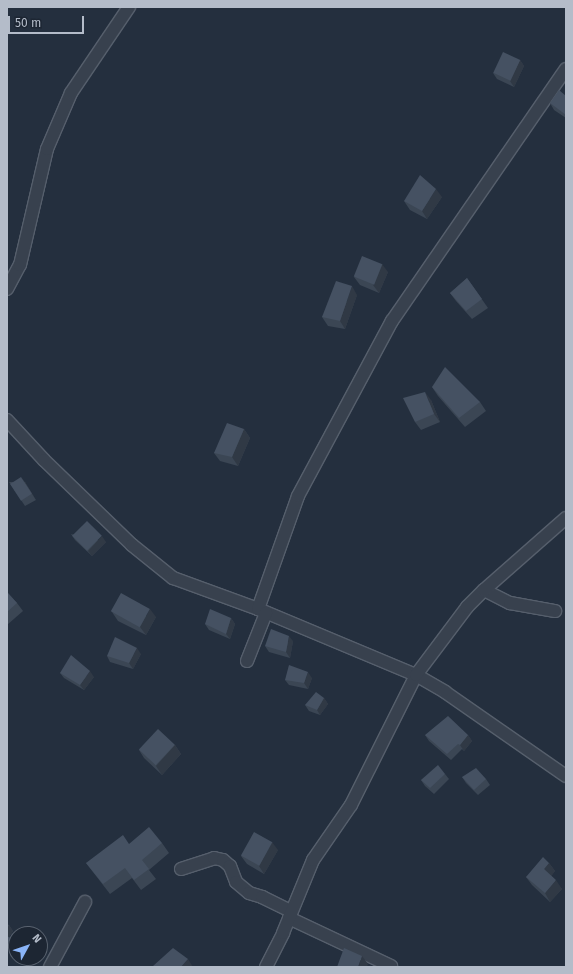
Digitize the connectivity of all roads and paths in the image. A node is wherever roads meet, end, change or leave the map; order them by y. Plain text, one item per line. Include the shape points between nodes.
1 (129, 7) edge
2 (566, 69) edge
3 (7, 289) edge
4 (7, 420) edge
5 (566, 518) edge
6 (484, 590) junction
7 (262, 611) junction
8 (555, 611) dead end
9 (246, 661) dead end
10 (416, 675) junction
11 (566, 776) edge
12 (181, 869) dead end
13 (85, 902) dead end
14 (290, 914) junction
15 (391, 966) dead end
16 (50, 967) edge
17 (266, 967) edge

1 - 3 street via 71,93 47,149 20,265
2 - 7 street via 392,321 298,496
4 - 7 street via 44,460 132,545 173,578
5 - 6 street
6 - 8 street via 510,603
6 - 10 street via 467,607
7 - 9 street
7 - 10 street
10 - 11 street via 445,692
10 - 14 street via 351,805 312,860
12 - 14 street via 214,858 223,860 230,866 236,882 249,893 262,897
13 - 16 street
14 - 15 street
14 - 17 street

